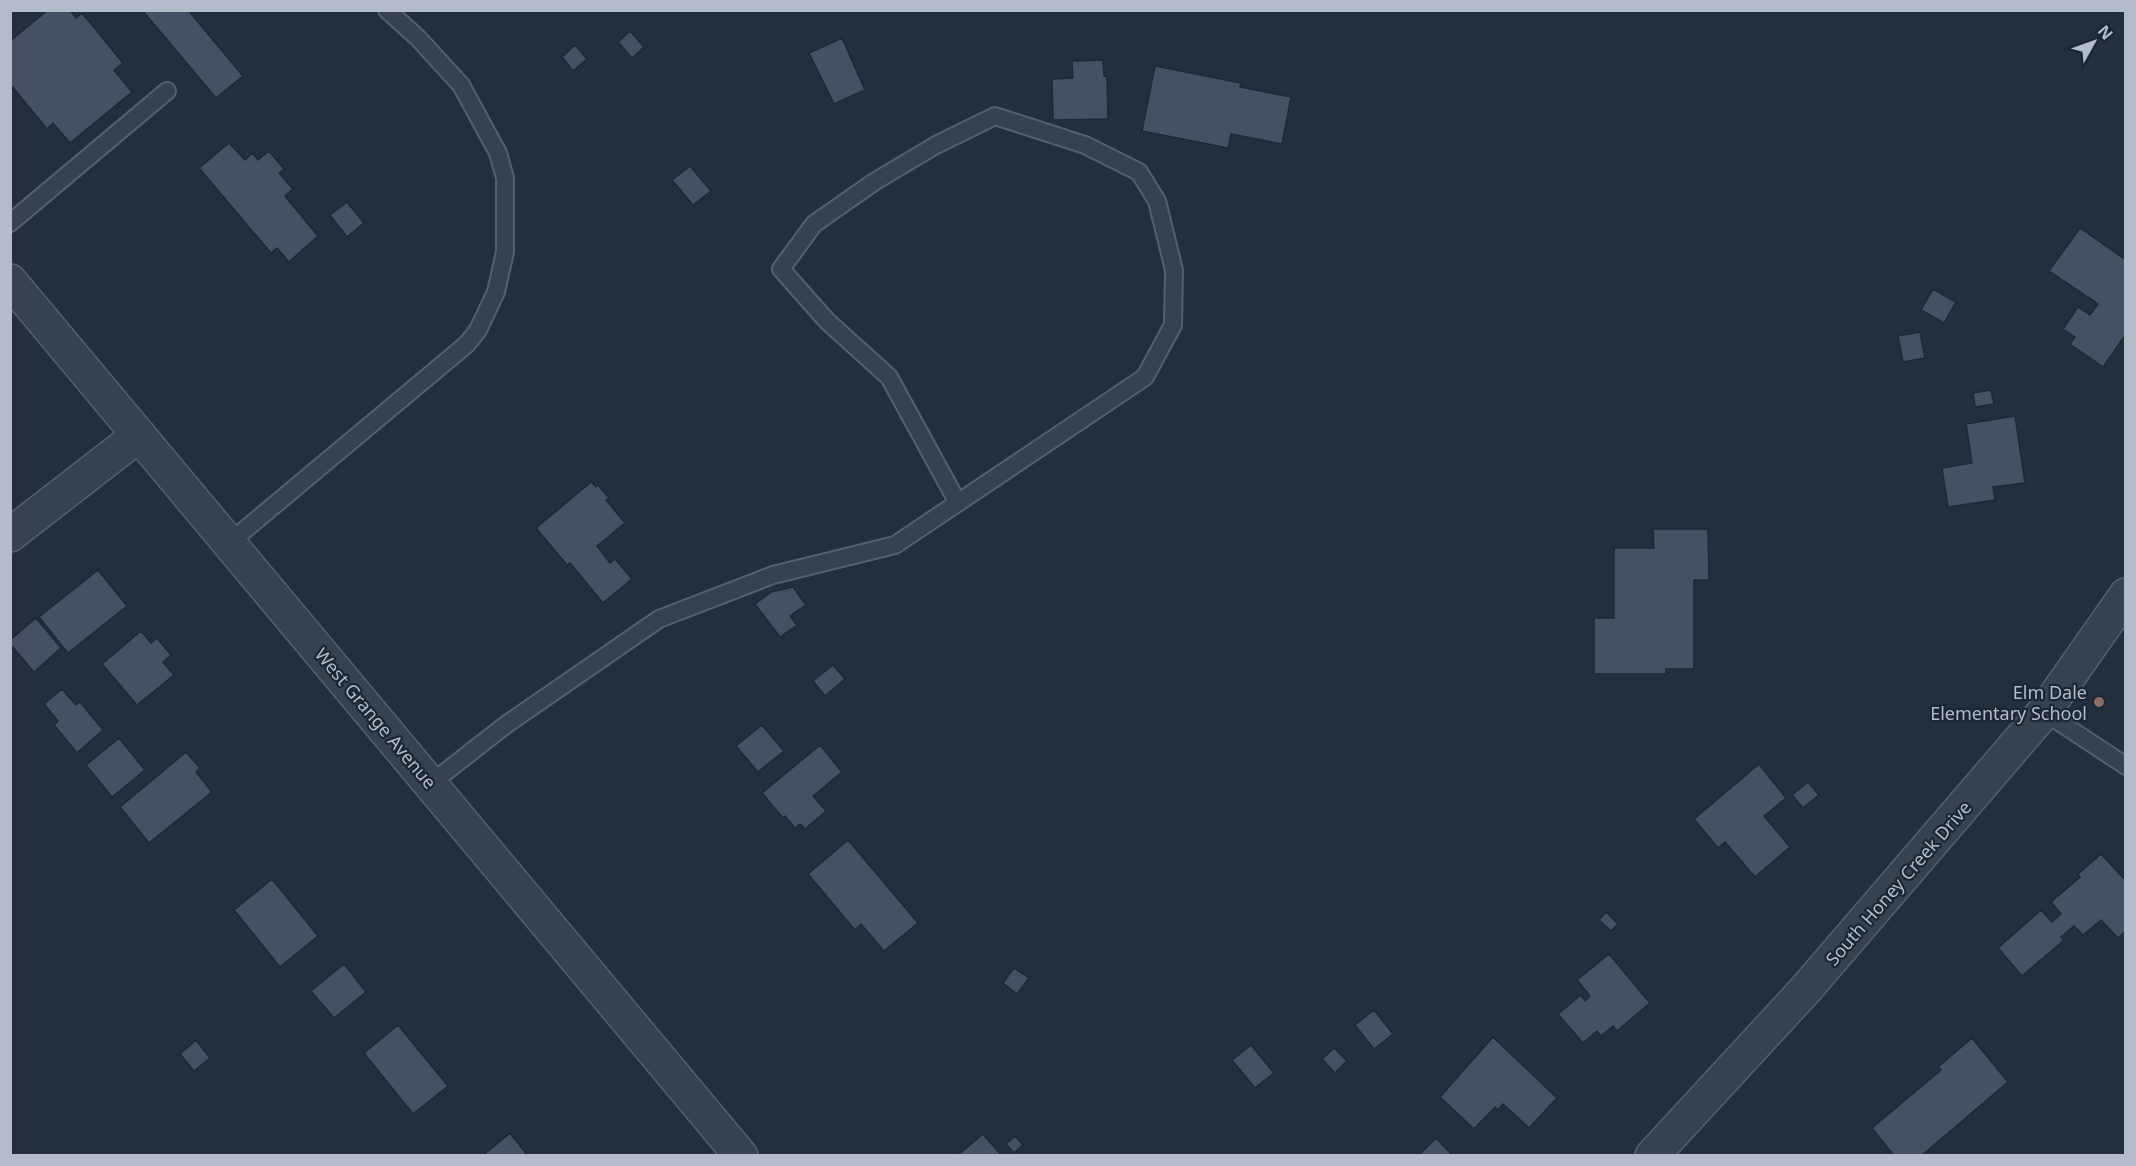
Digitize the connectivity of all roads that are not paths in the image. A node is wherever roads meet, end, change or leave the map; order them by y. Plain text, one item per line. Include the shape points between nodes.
1 (387, 10) edge
2 (167, 91) dead end
3 (10, 223) edge
4 (10, 281) edge
5 (139, 435) junction
6 (958, 503) junction
7 (10, 536) edge
8 (229, 543) junction
9 (2126, 595) edge
10 (2044, 712) junction
11 (2126, 766) edge
12 (430, 784) junction
13 (741, 1155) edge
14 (1652, 1155) edge

1 - 8 lane via 461,84 498,153 505,178 505,252 496,292 467,344
2 - 3 lane
4 - 5 street, West Grange Avenue
5 - 7 street
5 - 8 street, West Grange Avenue
6 - 6 lane via 1144,377 1173,325 1174,270 1157,201 1139,172 1085,145 995,116 936,145 814,224 781,269 827,321 889,377
6 - 12 lane via 895,544 773,575 658,619 507,724
8 - 12 street, West Grange Avenue
9 - 10 street, South Honey Creek Drive
10 - 11 lane
10 - 14 street, South Honey Creek Drive via 1806,989
12 - 13 street, West Grange Avenue

